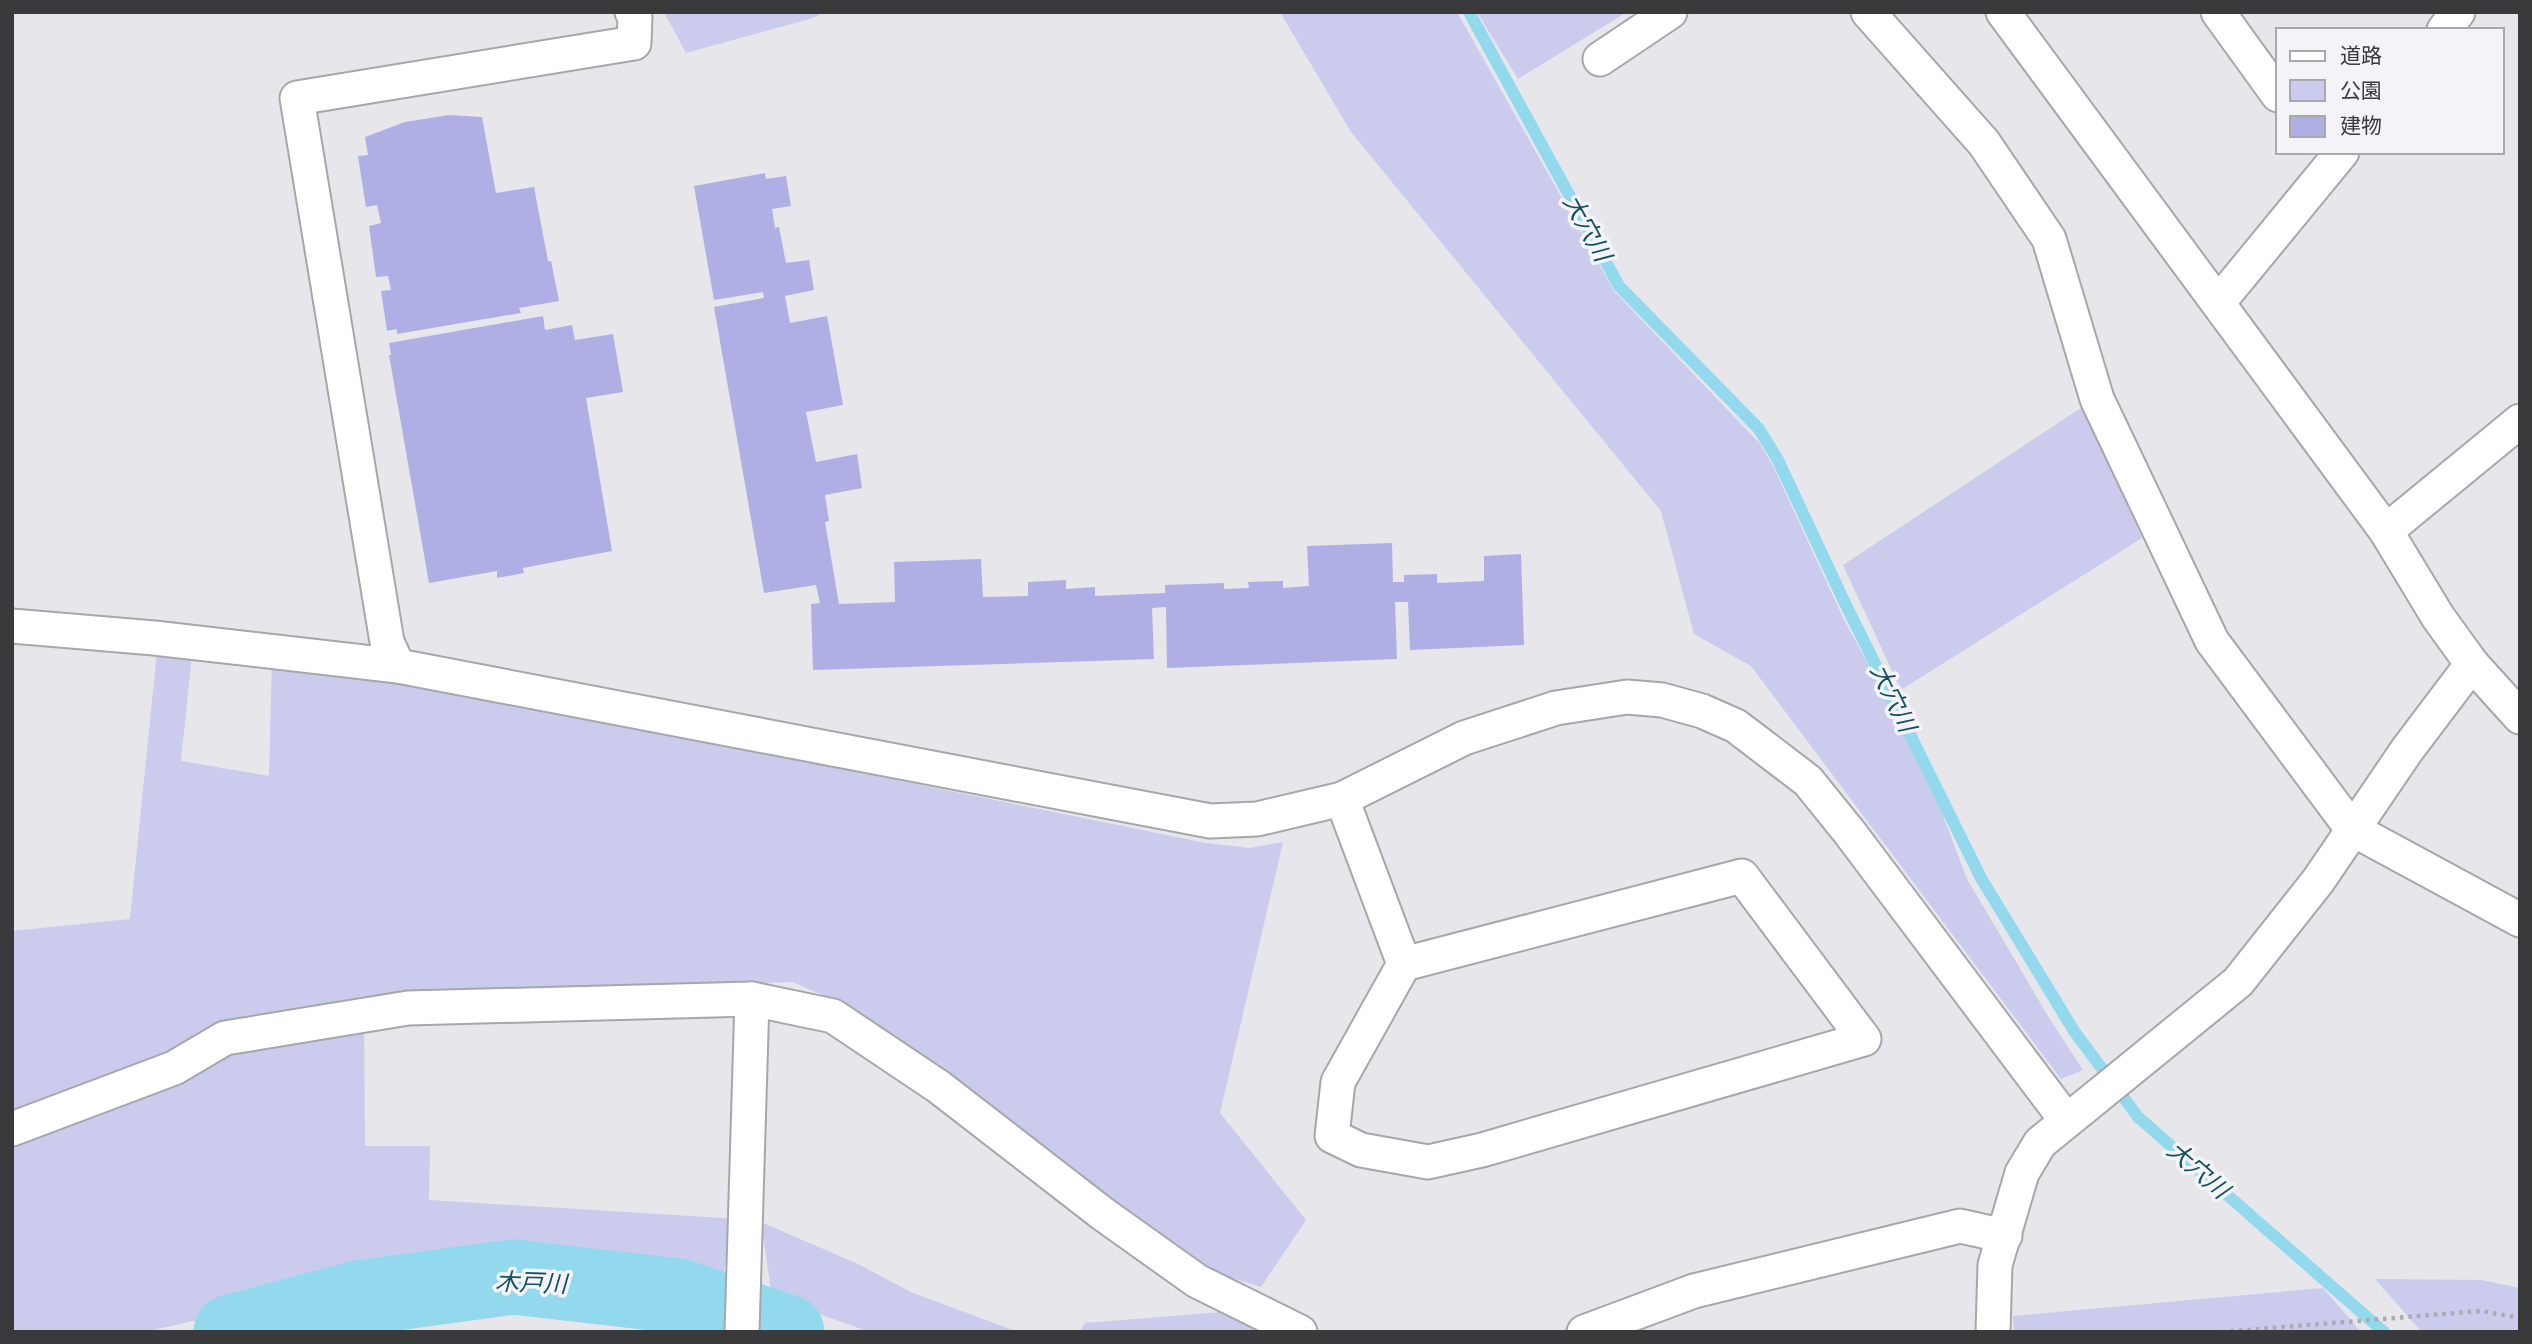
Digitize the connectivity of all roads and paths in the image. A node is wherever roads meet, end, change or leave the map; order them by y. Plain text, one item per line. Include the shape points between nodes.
1 (632, 12) edge
2 (1670, 12) edge
3 (1868, 12) edge
4 (2003, 12) edge
5 (2218, 12) edge
6 (2458, 12) edge
7 (2446, 28) edge
8 (1600, 59) dead end
9 (2276, 92) edge
10 (2331, 157) edge
11 (2218, 303) junction
12 (2520, 421) edge
13 (2386, 531) junction
14 (12, 625) edge
15 (2472, 664) junction
16 (398, 666) junction
17 (2520, 717) edge
18 (1342, 799) junction
19 (2352, 829) junction
20 (2520, 920) edge
21 (1404, 964) junction
22 (752, 999) junction
23 (2066, 1120) junction
24 (12, 1129) edge
25 (2004, 1236) junction
26 (2520, 1318) edge
27 (743, 1332) edge
28 (1300, 1332) edge
29 (1584, 1332) edge
30 (1993, 1332) edge
31 (2222, 1332) edge

1 - 16 street via 634,43 297,98 387,642
2 - 8 street
3 - 19 street via 1984,143 2049,239 2097,399 2212,641
4 - 11 street
5 - 9 street
6 - 7 street
10 - 11 street
11 - 13 street
12 - 13 street
13 - 15 street
14 - 16 street
15 - 17 street
15 - 19 street
16 - 18 street via 1210,821 1257,820
18 - 21 street
18 - 23 street via 1464,738 1556,708 1627,697 1662,700 1725,721 1808,781
19 - 20 street
19 - 23 street via 2318,881 2238,982
21 - 21 street via 1742,876 1864,1039 1428,1162 1361,1150 1332,1136 1338,1082
22 - 24 street via 408,1008 225,1038 174,1068
22 - 27 street
22 - 28 street via 833,1016 939,1087 1197,1281
23 - 25 street via 2040,1143 2022,1173
25 - 29 street via 1960,1226 1694,1291
25 - 30 street via 1995,1265
26 - 31 path via 2481,1311

